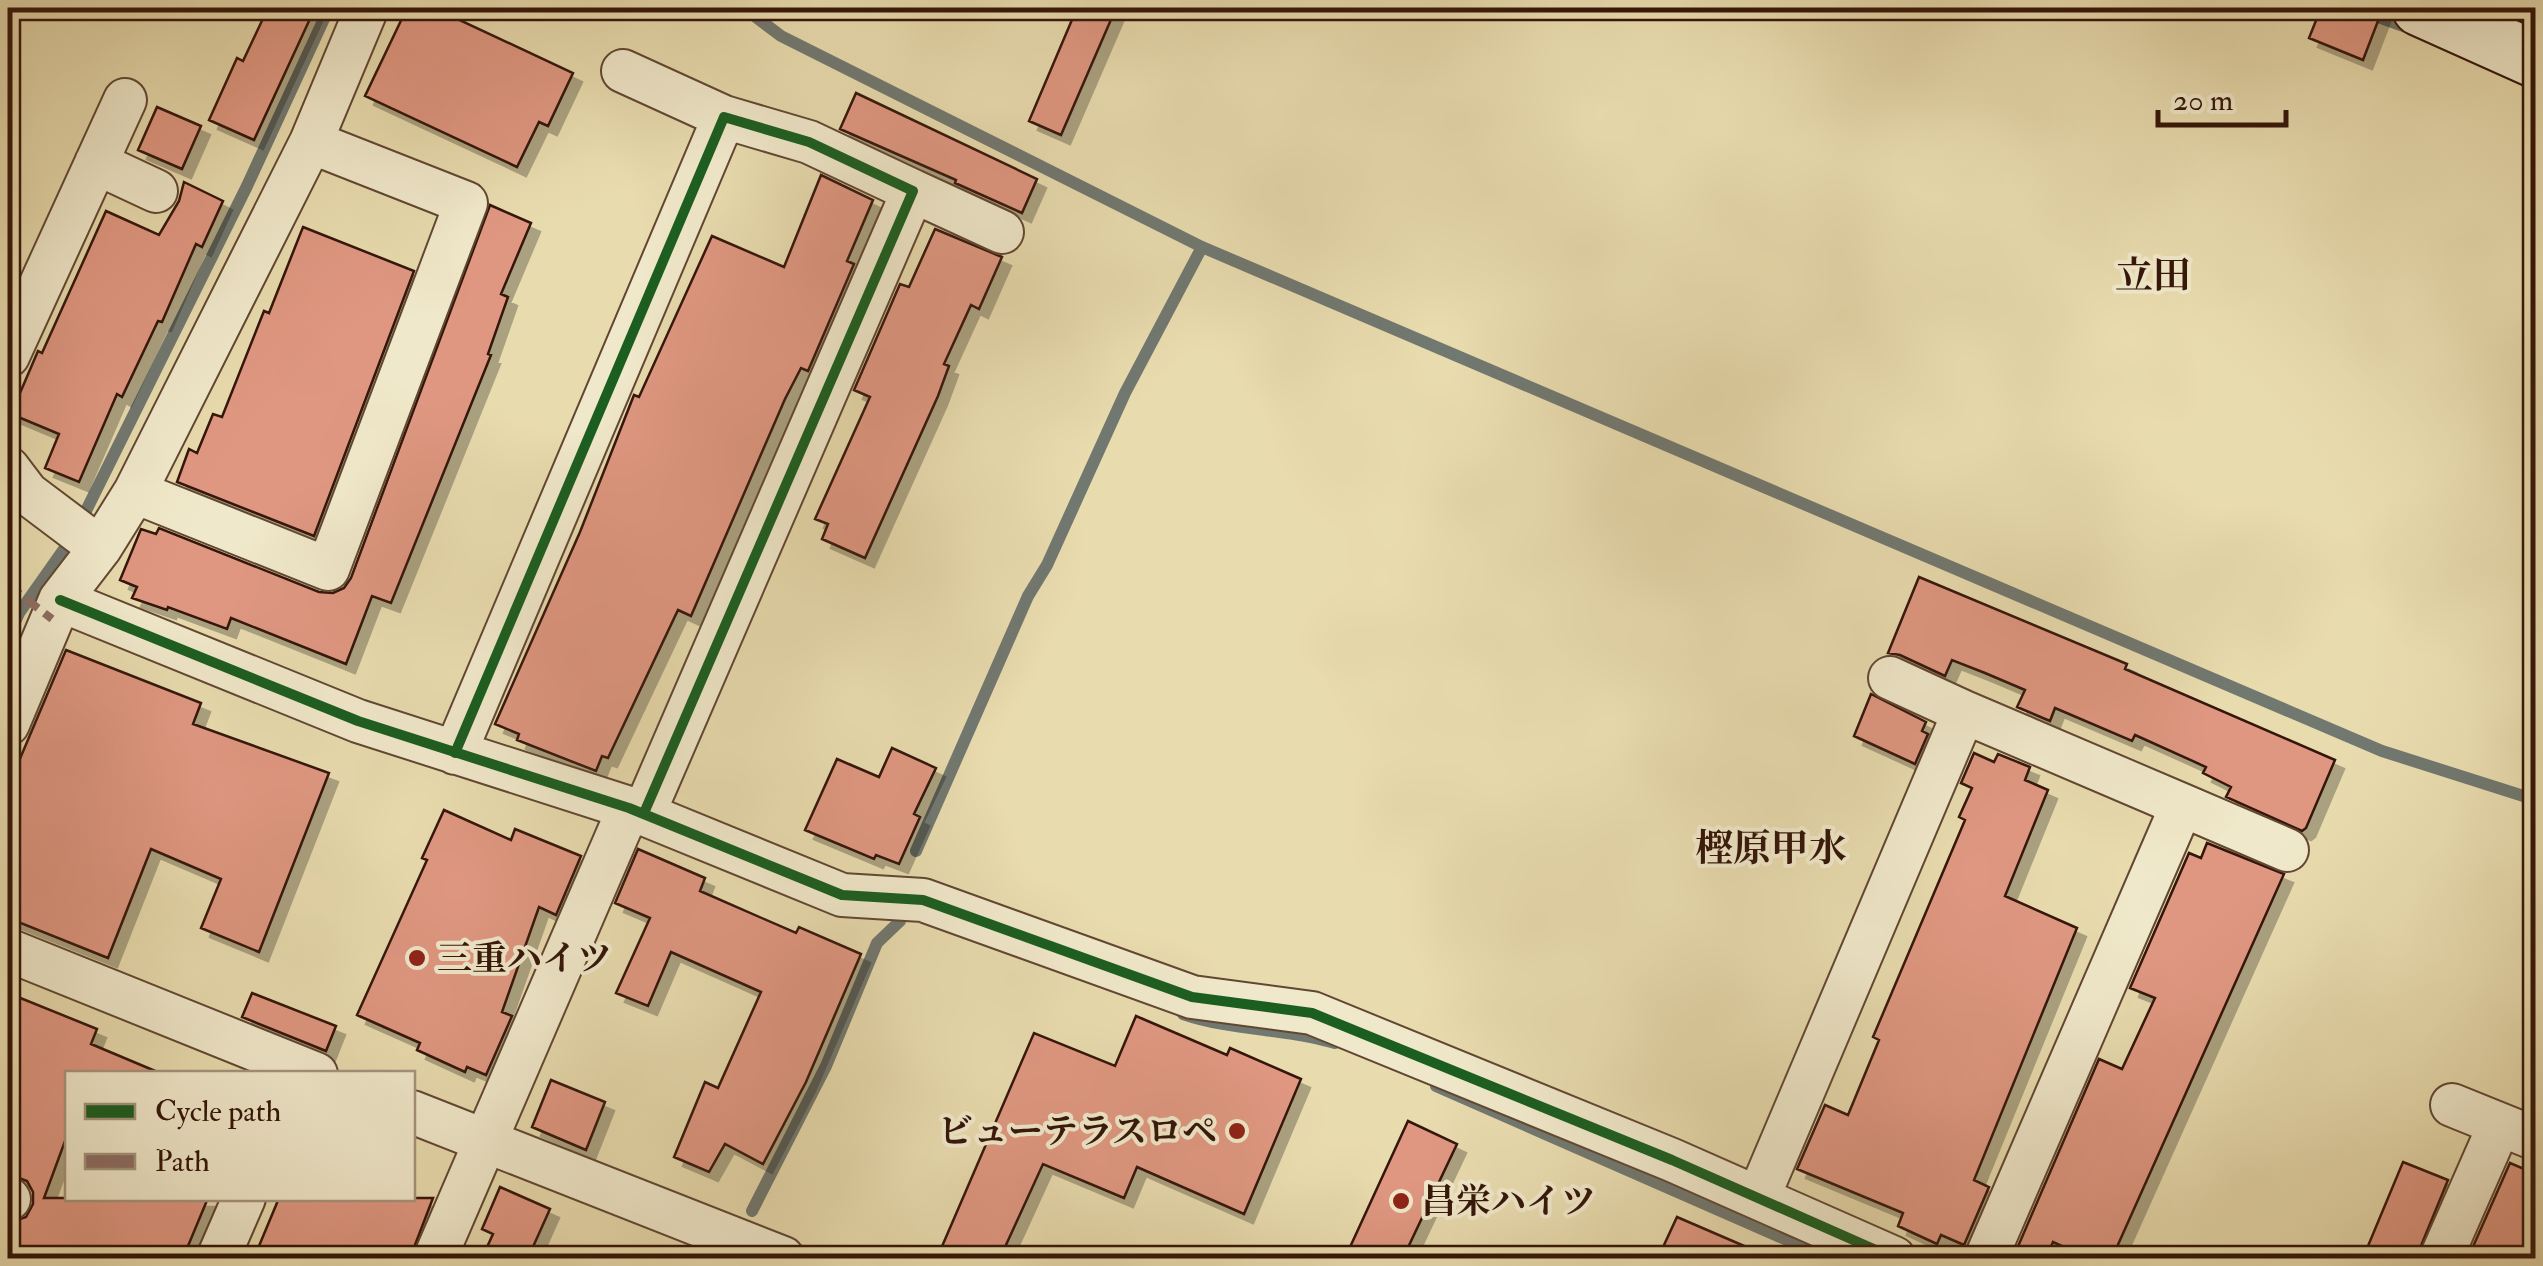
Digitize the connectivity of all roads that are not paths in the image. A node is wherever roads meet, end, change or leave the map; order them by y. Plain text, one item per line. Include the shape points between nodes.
1 (368, 8) edge
2 (2420, 8) edge
3 (2536, 60) edge
4 (622, 71) dead end
5 (125, 100) dead end
6 (724, 117) junction
7 (310, 142) junction
8 (96, 163) junction
9 (156, 191) dead end
10 (913, 191) junction
11 (1002, 232) dead end
12 (8, 356) edge
13 (8, 468) edge
14 (135, 492) junction
15 (85, 537) junction
16 (60, 600) junction
17 (1890, 678) dead end
18 (1964, 712) junction
19 (8, 724) edge
20 (455, 754) junction
21 (2182, 804) junction
22 (636, 811) junction
23 (2288, 850) dead end
24 (8, 950) edge
25 (304, 1071) edge
26 (2452, 1105) dead end
27 (415, 1113) edge
28 (2517, 1133) edge
29 (484, 1140) junction
30 (1758, 1198) junction
31 (243, 1201) edge
32 (218, 1258) edge
33 (435, 1258) edge
34 (783, 1258) edge
35 (1894, 1258) edge
36 (1986, 1258) edge
37 (2440, 1258) edge

1 - 7 street
2 - 3 street
4 - 6 street
5 - 8 street
6 - 10 street via 809,142
6 - 20 street
7 - 14 street
7 - 14 street via 466,203 328,569
8 - 9 street
8 - 12 street
10 - 11 street
10 - 22 street
13 - 15 street via 27,493
14 - 15 street
15 - 16 street
16 - 19 street
16 - 20 street via 358,722
17 - 18 street
18 - 21 street
18 - 30 street
20 - 22 street
21 - 23 street
21 - 36 street
22 - 29 street
22 - 30 street via 842,895 924,900 1192,996 1312,1013
24 - 25 street
26 - 28 street
27 - 29 street
28 - 37 street
29 - 33 street
29 - 34 street
30 - 35 street
31 - 32 street

